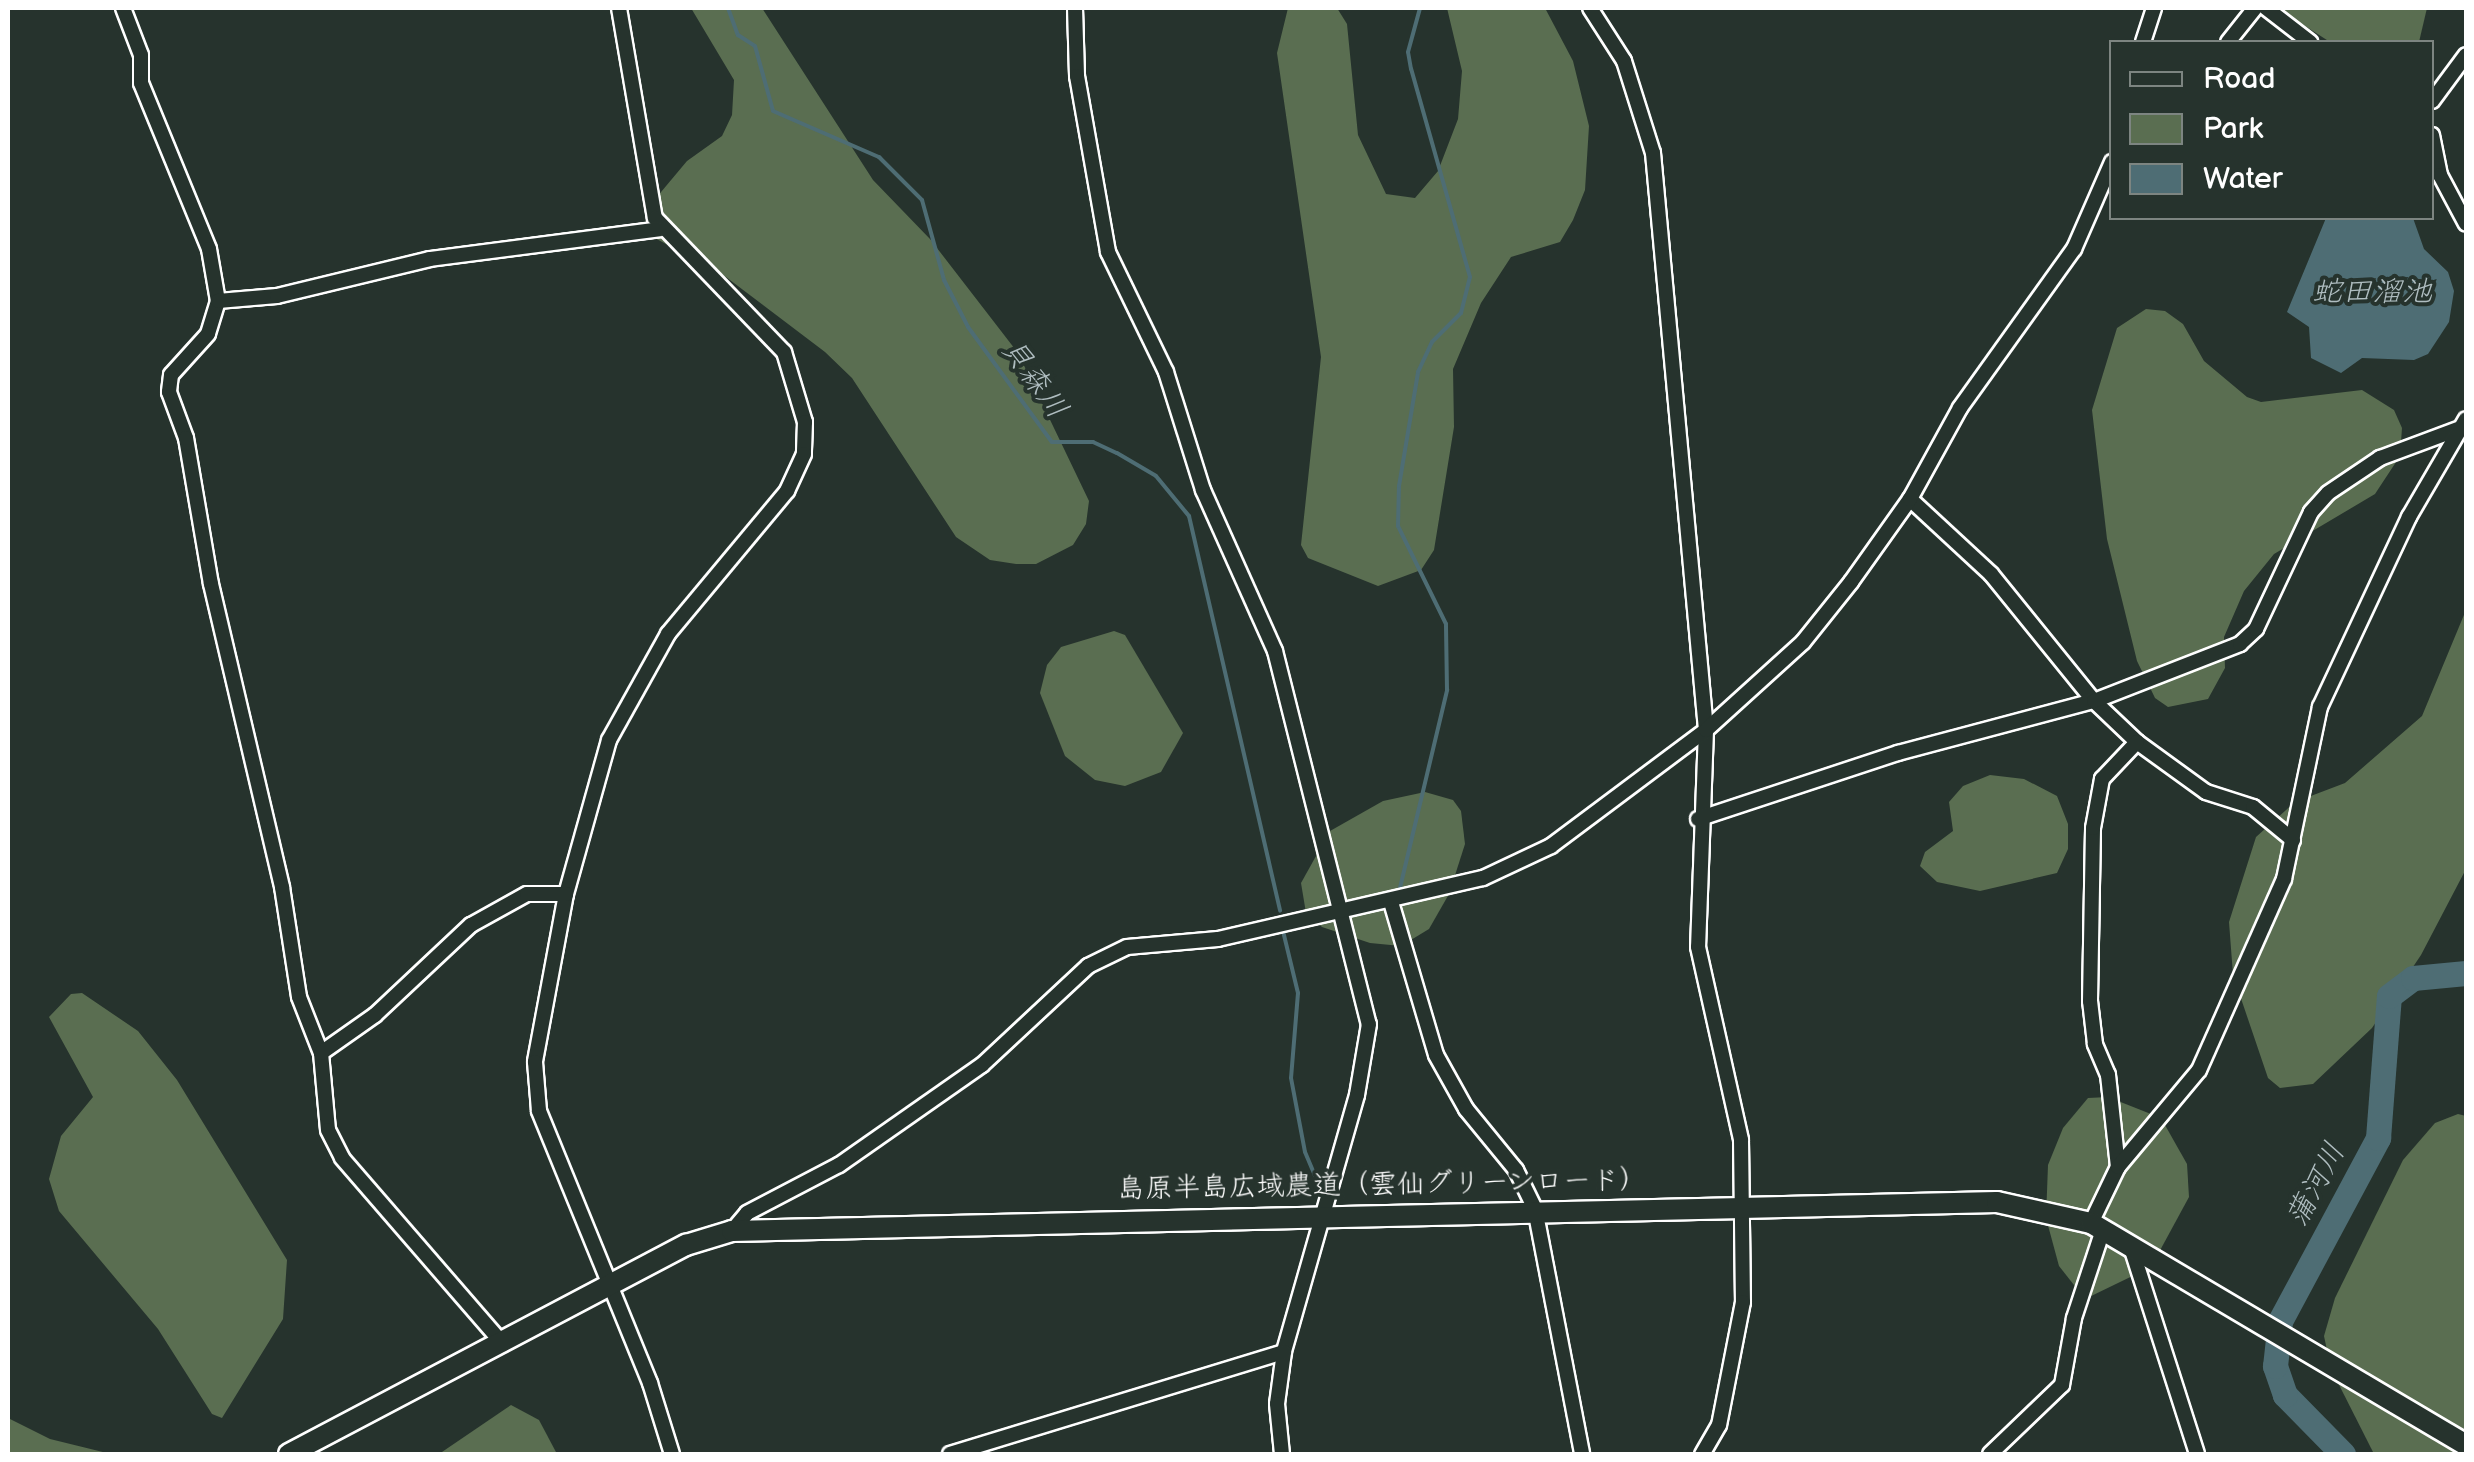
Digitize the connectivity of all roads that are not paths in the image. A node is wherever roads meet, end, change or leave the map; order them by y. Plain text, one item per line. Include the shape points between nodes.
1 (124, 8) edge
2 (620, 8) edge
3 (1075, 8) edge
4 (1590, 8) edge
5 (2154, 8) edge
6 (2255, 8) edge
7 (2266, 8) edge
8 (2144, 40) edge
9 (2230, 40) edge
10 (2307, 40) edge
11 (2466, 55) edge
12 (2434, 97) edge
13 (2434, 146) edge
14 (2109, 169) edge
15 (2466, 224) edge
16 (660, 229) junction
17 (218, 301) junction
18 (2462, 424) edge
19 (1910, 499) junction
20 (2094, 701) junction
21 (1706, 730) junction
22 (2137, 742) junction
23 (1698, 819) junction
24 (2292, 840) junction
25 (566, 894) junction
26 (1391, 902) junction
27 (1337, 909) junction
28 (320, 1053) junction
29 (2118, 1167) junction
30 (1744, 1206) junction
31 (1534, 1209) junction
32 (1324, 1213) junction
33 (2097, 1227) junction
34 (732, 1231) junction
35 (2130, 1246) junction
36 (610, 1285) junction
37 (503, 1344) junction
38 (1284, 1352) junction
39 (2466, 1445) edge
40 (289, 1454) edge
41 (672, 1454) edge
42 (950, 1454) edge
43 (1282, 1454) edge
44 (1582, 1454) edge
45 (1702, 1454) edge
46 (1990, 1454) edge
47 (2198, 1454) edge

1 - 17 street via 141,54 141,82 209,249
2 - 16 street
3 - 27 street via 1078,76 1108,252 1166,372 1202,490 1275,651
4 - 21 street via 1624,61 1654,153
5 - 8 street
6 - 9 street
7 - 10 street
11 - 12 street
13 - 15 street via 2440,175
14 - 19 street via 2074,249 1960,408
16 - 17 street via 430,259 277,296
16 - 25 street via 784,352 800,387 804,454 787,490 668,634 630,698 592,788
17 - 28 street via 208,334 171,376 169,392 186,438 210,584 282,887 298,997
18 - 20 street via 2380,458 2328,493 2312,512 2256,629 2240,644
18 - 24 street via 2320,707
19 - 20 street via 1991,574
19 - 21 street via 1802,642
20 - 22 street
20 - 23 street via 1898,753
21 - 23 street
21 - 26 street via 1524,862
22 - 24 street via 2206,792 2254,806
22 - 29 street via 2102,779 2093,828 2090,1001 2095,1044 2108,1075
23 - 30 street via 1698,947 1741,1140
24 - 29 street via 2270,916 2199,1070
25 - 28 street via 528,894 471,926 375,1015
25 - 36 street via 532,1085
26 - 27 street
26 - 31 street via 1436,1055 1466,1109 1516,1170
27 - 32 street via 1362,976 1369,1024
27 - 34 street via 1218,939 1127,947 1088,966 982,1065 839,1165 747,1213
28 - 37 street via 328,1130 342,1158
29 - 33 street
30 - 31 street, 島原半島広域農道（雲仙グリーンロード）
30 - 33 street, 島原半島広域農道（雲仙グリーンロード） via 1997,1202
30 - 45 street via 1742,1302 1730,1382 1719,1426
31 - 32 street, 島原半島広域農道（雲仙グリーンロード）
31 - 44 street
32 - 34 street, 島原半島広域農道（雲仙グリーンロード）
32 - 38 street
33 - 35 street, 島原半島広域農道（雲仙グリーンロード）
33 - 46 street via 2062,1385
34 - 36 street, 島原半島広域農道（雲仙グリーンロード） via 686,1244
35 - 39 street, 島原半島広域農道（雲仙グリーンロード）
35 - 47 street
36 - 37 street, 島原半島広域農道（雲仙グリーンロード）
36 - 41 street
37 - 40 street, 島原半島広域農道（雲仙グリーンロード）
38 - 42 street
38 - 43 street via 1277,1404

